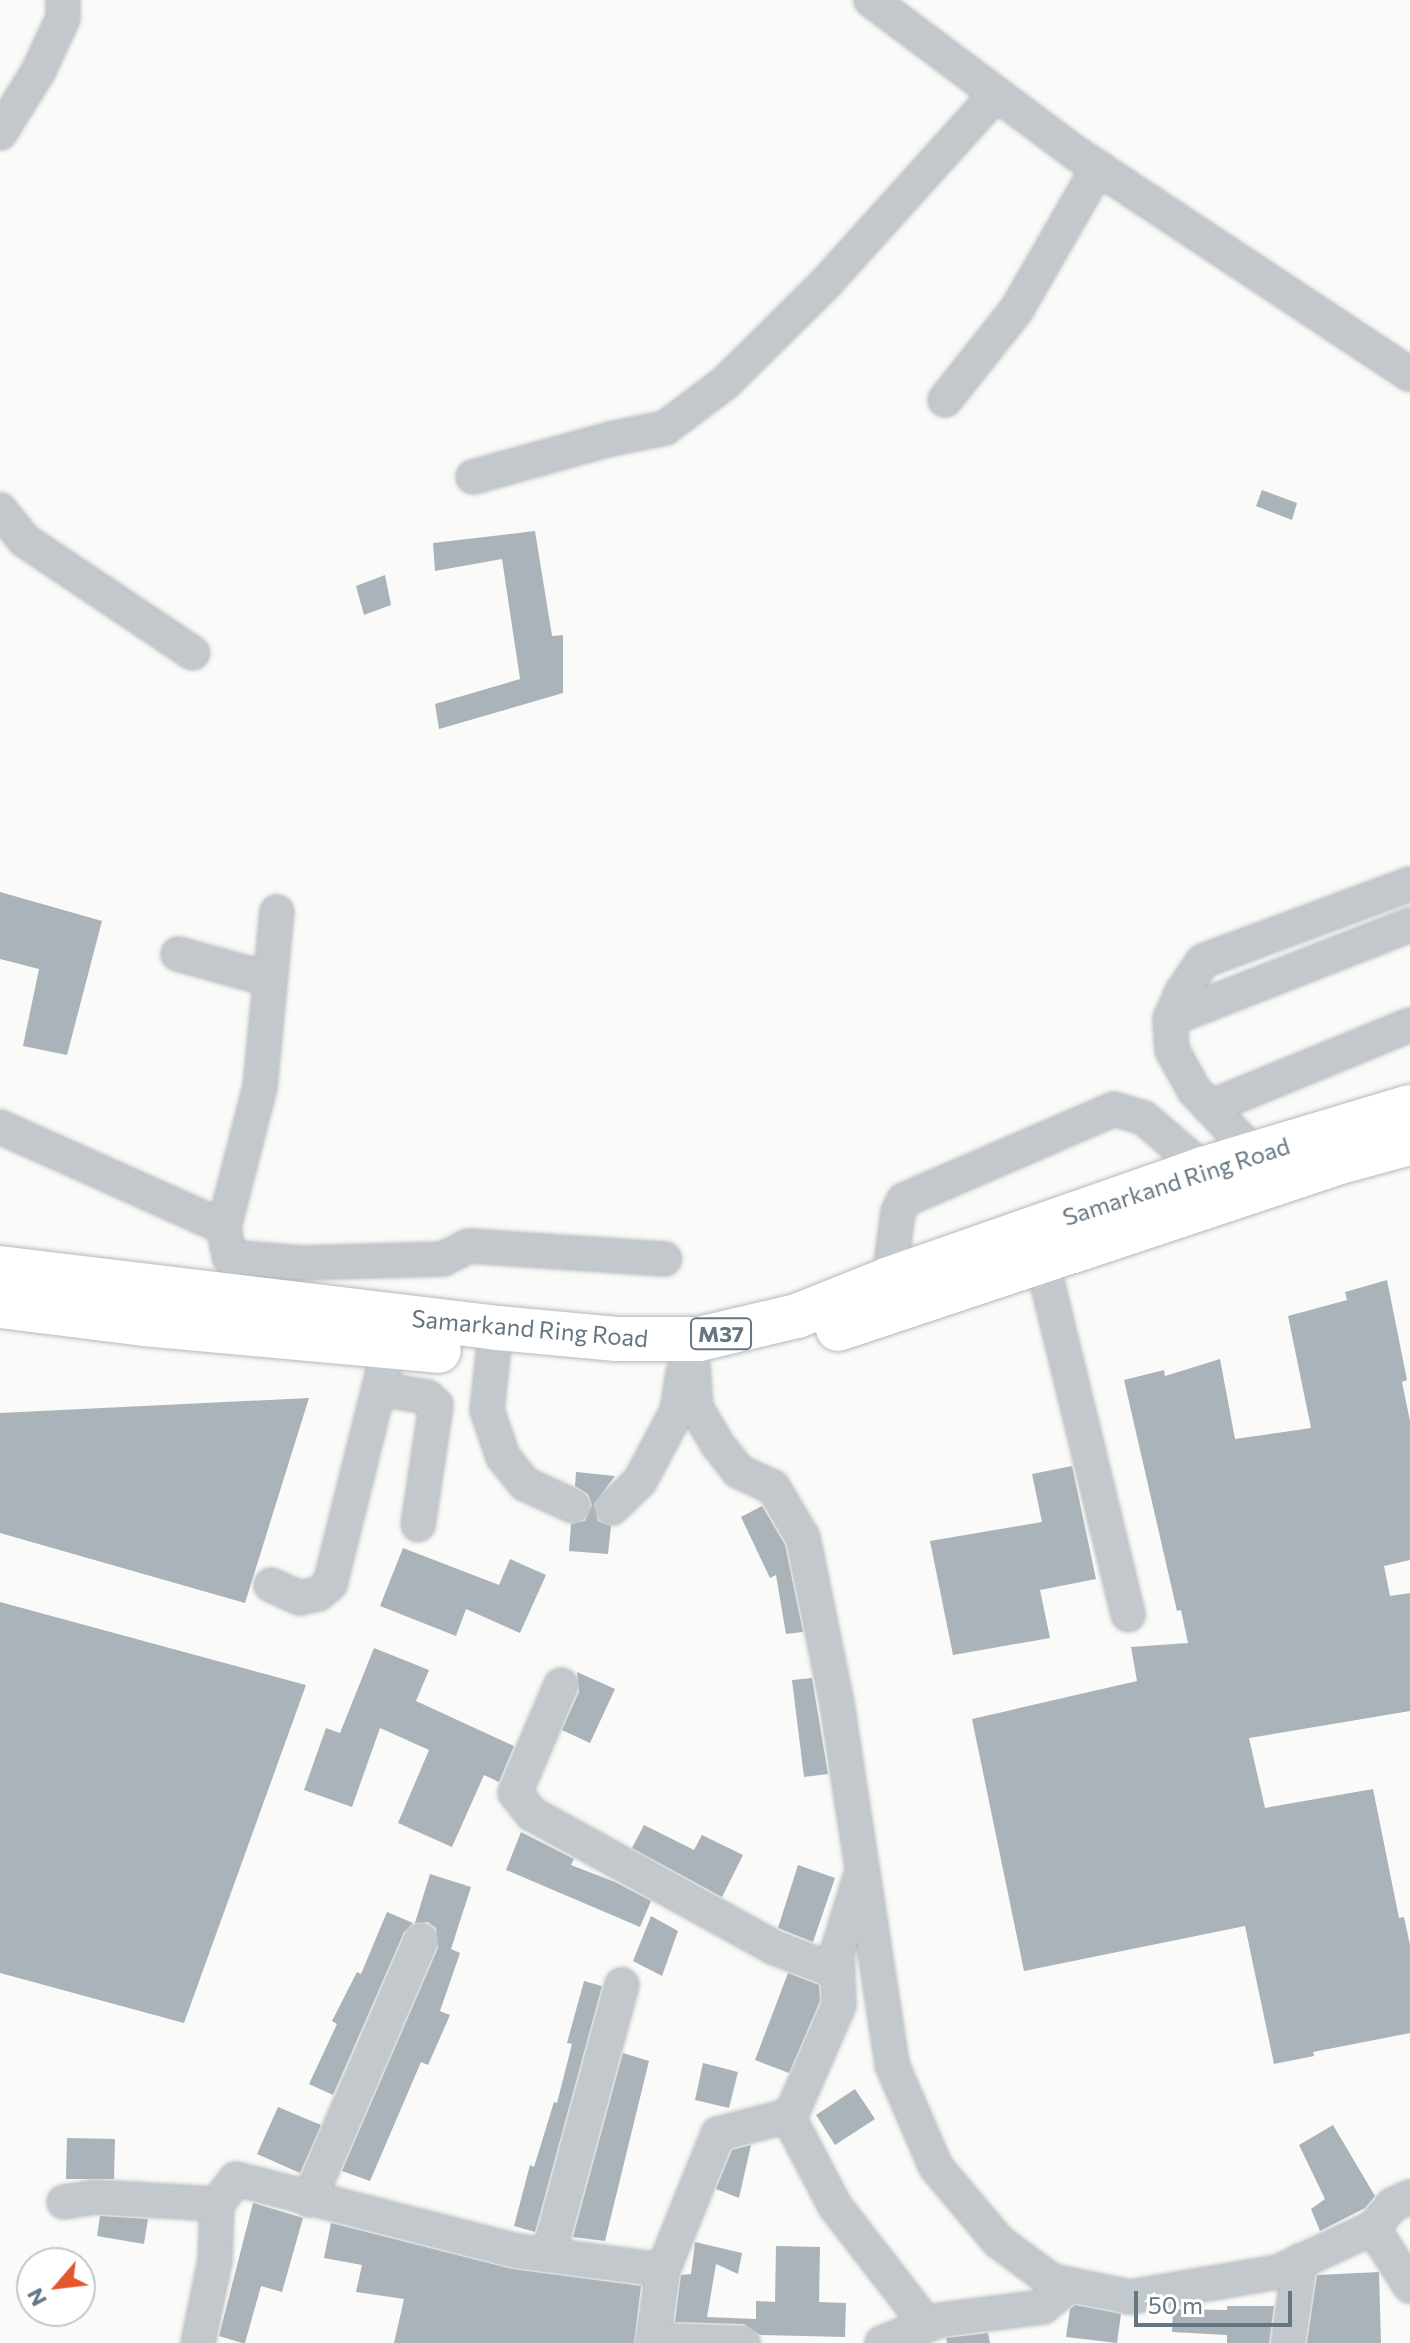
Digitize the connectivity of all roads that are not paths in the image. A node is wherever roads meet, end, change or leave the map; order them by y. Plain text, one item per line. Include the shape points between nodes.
1 (63, 0) edge
2 (871, 0) edge
3 (996, 94) junction
4 (0, 133) edge
5 (1098, 168) junction
6 (1410, 374) edge
7 (945, 400) dead end
8 (473, 477) dead end
9 (0, 510) edge
10 (193, 653) dead end
11 (1410, 884) edge
12 (277, 912) dead end
13 (1410, 925) edge
14 (178, 954) dead end
15 (269, 979) junction
16 (1170, 1019) junction
17 (1410, 1025) edge
18 (1210, 1107) junction
19 (1410, 1107) edge
20 (0, 1127) edge
21 (1410, 1143) edge
22 (1254, 1154) junction
23 (1203, 1169) junction
24 (665, 1259) dead end
25 (1042, 1261) junction
26 (0, 1268) edge
27 (889, 1279) junction
28 (246, 1284) junction
29 (0, 1306) edge
30 (389, 1347) junction
31 (493, 1355) junction
32 (688, 1365) junction
33 (379, 1389) junction
34 (573, 1506) dead end
35 (612, 1508) dead end
36 (418, 1525) dead end
37 (271, 1585) dead end
38 (1128, 1615) dead end
39 (561, 1685) dead end
40 (862, 1870) junction
41 (421, 1940) dead end
42 (838, 1972) junction
43 (622, 1985) dead end
44 (788, 2116) junction
45 (1410, 2197) edge
46 (309, 2200) junction
47 (64, 2202) dead end
48 (217, 2204) junction
49 (1373, 2228) junction
50 (549, 2253) junction
51 (1300, 2261) junction
52 (663, 2270) junction
53 (1069, 2285) junction
54 (1410, 2286) edge
55 (927, 2325) junction
56 (652, 2341) edge
57 (198, 2343) edge
58 (743, 2343) edge
59 (882, 2343) edge
60 (1288, 2343) edge

1 - 4 street via 63,18 39,70
2 - 3 street
3 - 5 street
3 - 8 street via 826,283 725,383 665,428
5 - 6 street
5 - 7 street via 1017,309
9 - 10 street via 24,540
11 - 16 street via 1203,961
12 - 15 street
13 - 16 street
14 - 15 street
15 - 28 street
16 - 18 street via 1172,1050
17 - 18 street
18 - 22 street
19 - 22 highway, Samarkand Ring Road / M37
20 - 28 street
21 - 25 highway, Samarkand Ring Road / M37
22 - 23 highway, Samarkand Ring Road / M37
23 - 27 highway, Samarkand Ring Road / M37
23 - 27 street via 1144,1118 1114,1109 904,1200
24 - 28 street via 469,1246 443,1259 302,1263
25 - 32 highway, Samarkand Ring Road / M37 via 789,1346
25 - 38 street
26 - 28 highway, Samarkand Ring Road / M37
27 - 28 highway, Samarkand Ring Road / M37 via 797,1316 699,1339 616,1339
28 - 29 highway, Samarkand Ring Road / M37
28 - 30 highway, Samarkand Ring Road / M37
30 - 31 highway, Samarkand Ring Road / M37
30 - 33 street
31 - 32 highway, Samarkand Ring Road / M37 via 611,1366
31 - 34 street via 487,1410 503,1457 525,1484
32 - 35 street via 677,1411 640,1481
32 - 40 street via 696,1408 718,1445 738,1471 773,1487 803,1538 837,1704
33 - 36 street via 427,1397 436,1405
33 - 37 street via 330,1584 300,1598
39 - 42 street via 515,1793 532,1814 775,1948
40 - 42 street via 837,1953
40 - 53 street via 892,2065 936,2167 998,2241 1052,2281
41 - 46 street
42 - 44 street via 839,2005
43 - 50 street
44 - 52 street via 718,2134
44 - 55 street via 835,2206
45 - 49 street via 1392,2205
46 - 48 street via 236,2179
46 - 50 street via 517,2251
47 - 48 street via 95,2197
48 - 57 street via 215,2261
49 - 51 street
49 - 54 street
50 - 52 street
51 - 53 street via 1278,2272 1130,2297
51 - 60 street
52 - 56 street
53 - 55 street via 1043,2307
55 - 59 street
56 - 58 street

